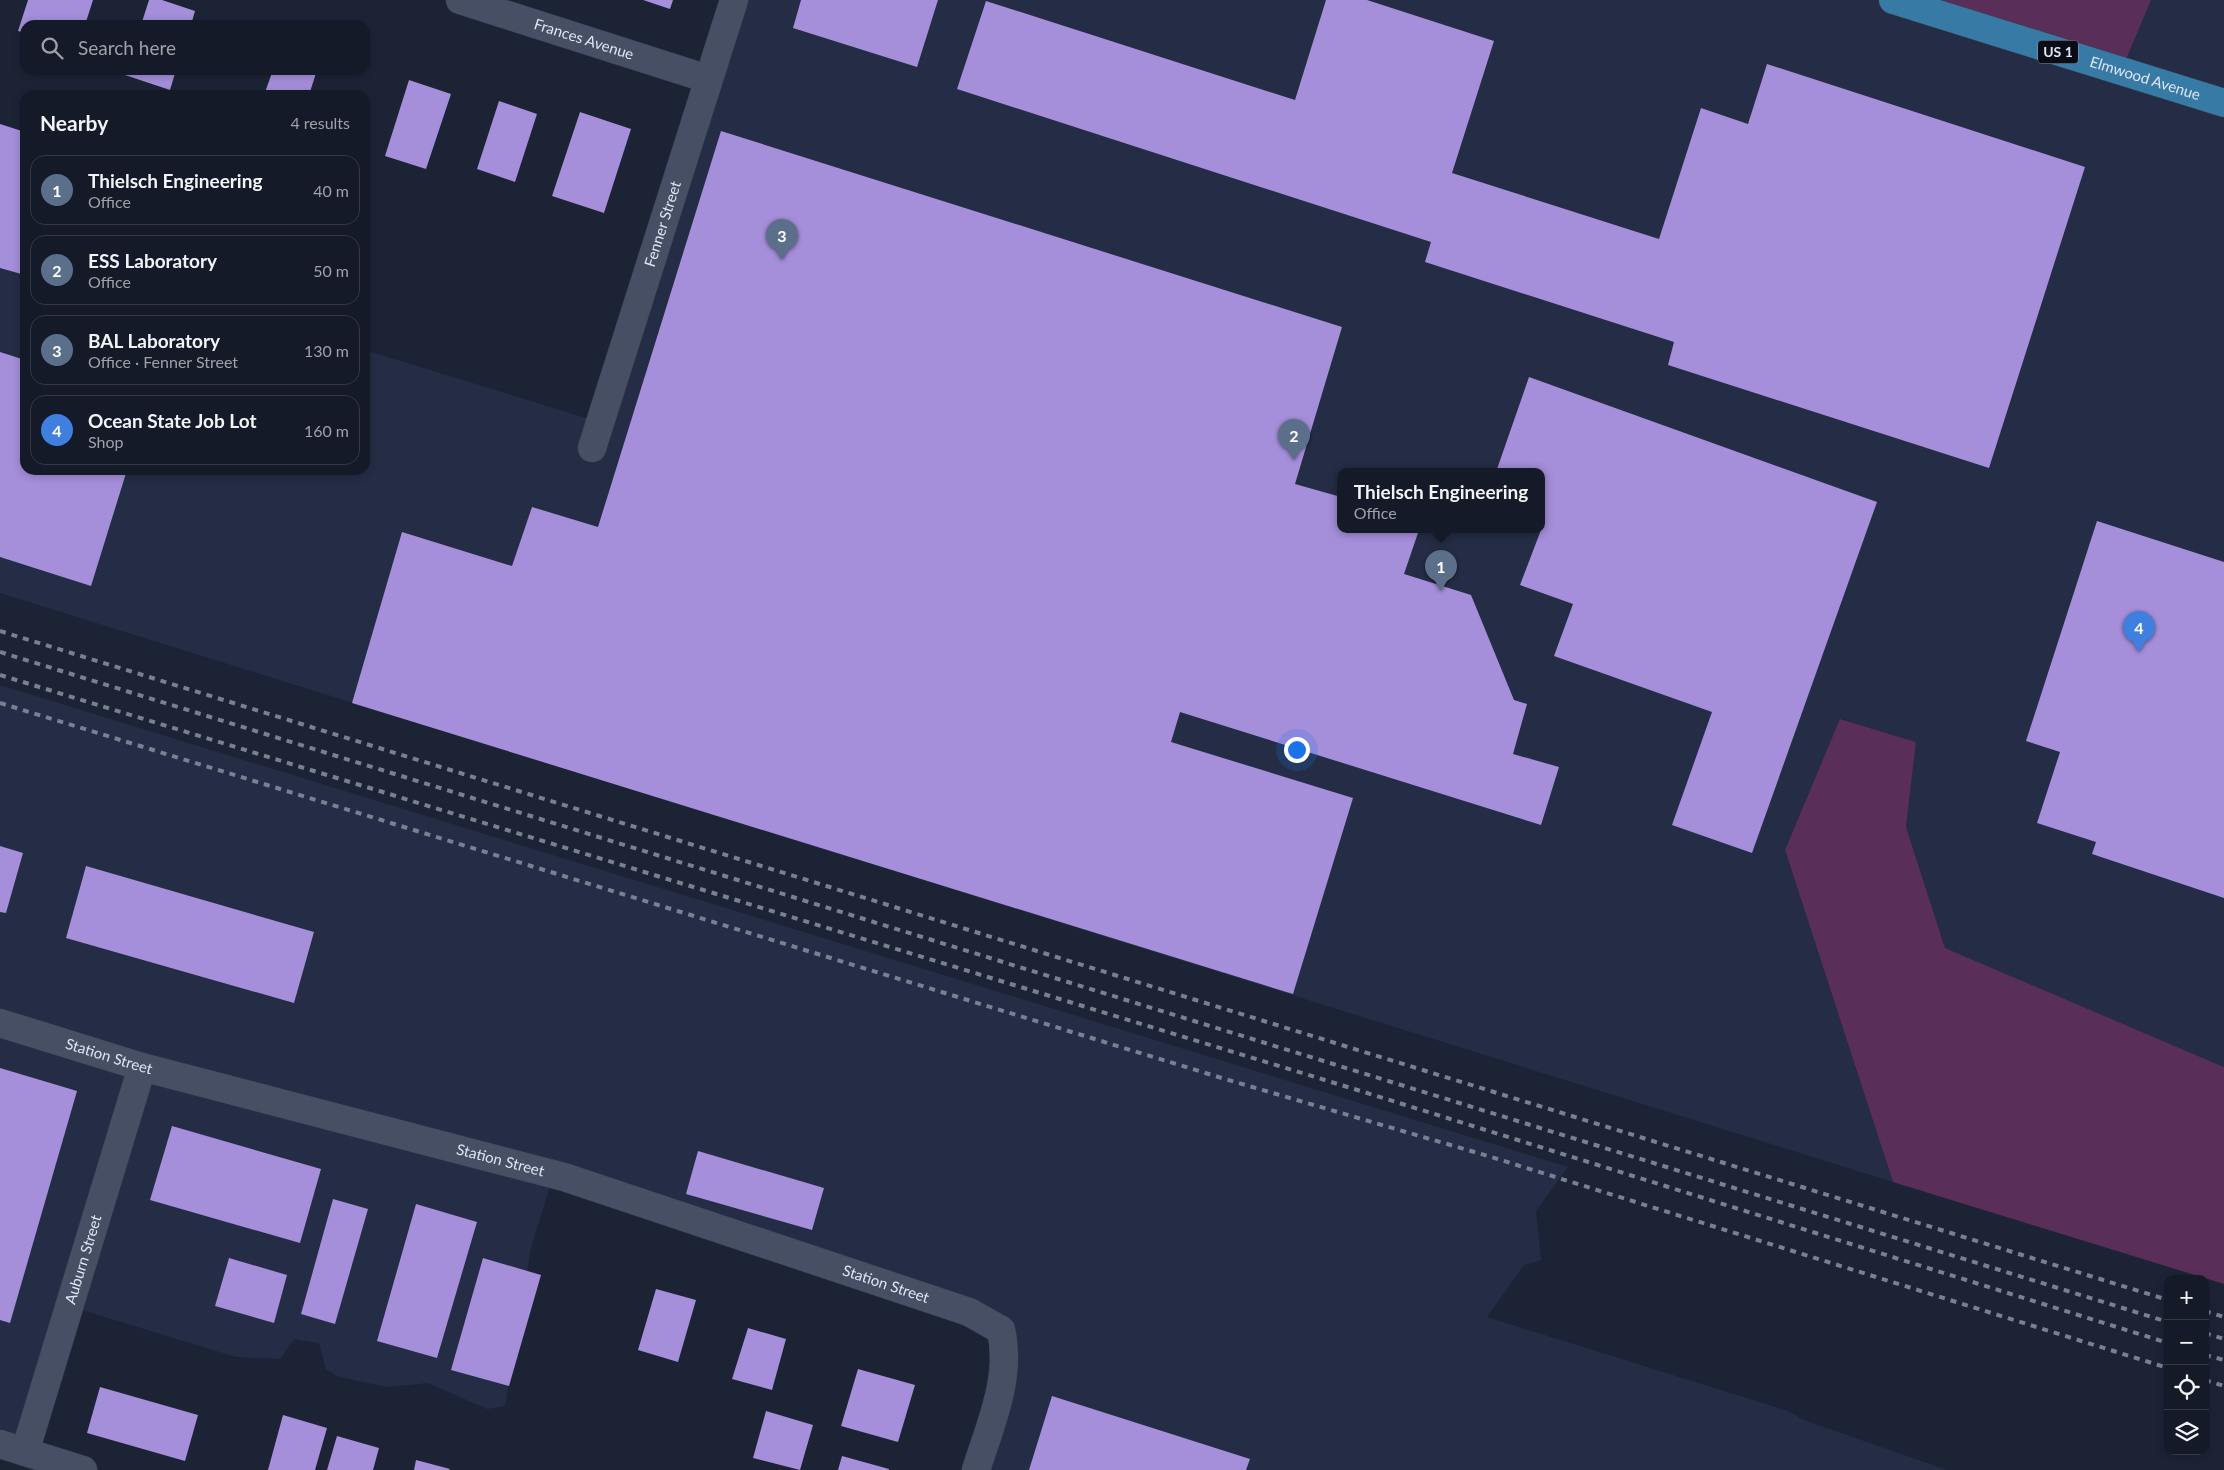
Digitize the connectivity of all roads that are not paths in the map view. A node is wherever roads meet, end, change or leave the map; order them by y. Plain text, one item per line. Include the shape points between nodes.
1 (460, 0) edge
2 (734, 0) edge
3 (1893, 0) edge
4 (708, 79) junction
5 (2224, 103) edge
6 (592, 448) dead end
7 (0, 1023) edge
8 (142, 1067) junction
9 (0, 1444) edge
10 (26, 1452) junction
11 (83, 1470) edge
12 (976, 1470) edge

1 - 4 street, Frances Avenue
2 - 4 street, Fenner Street
3 - 5 main road, Elmwood Avenue / US 1
4 - 6 street, Fenner Street
7 - 8 street, Station Street
8 - 10 street, Auburn Street
8 - 12 street, Station Street via 564,1177 969,1312 992,1323 1001,1330 1005,1348 1004,1372
9 - 10 street
10 - 11 street

